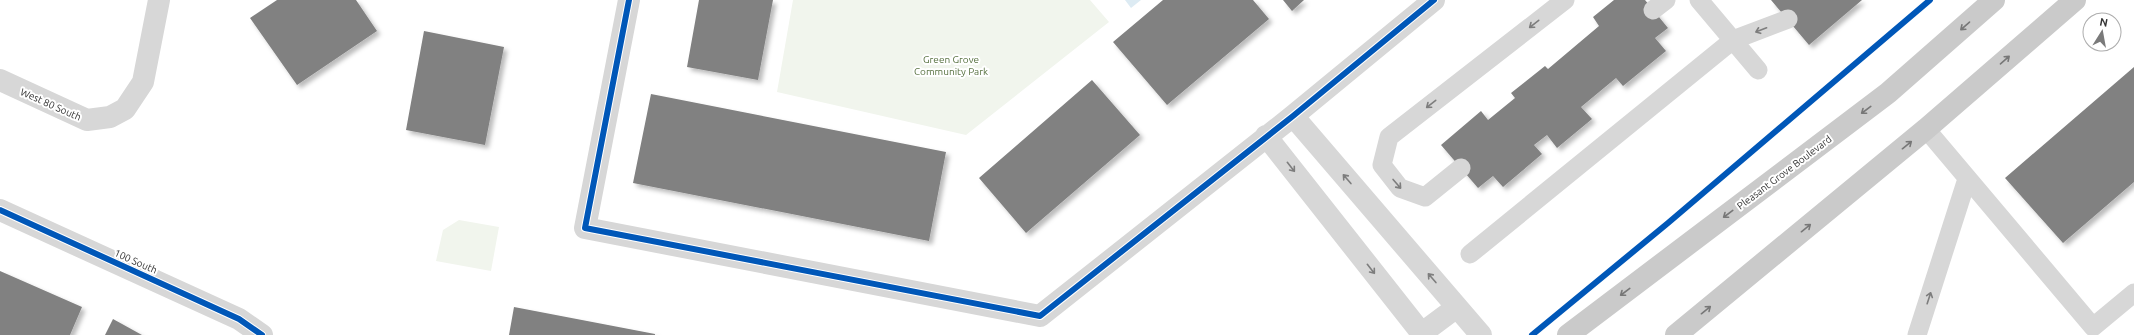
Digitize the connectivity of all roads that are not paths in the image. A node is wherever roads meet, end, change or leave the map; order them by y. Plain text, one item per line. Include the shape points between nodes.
1 (159, 0) edge
2 (629, 0) edge
3 (1434, 0) edge
4 (1565, 0) edge
5 (1994, 0) edge
6 (2075, 0) edge
7 (1704, 2) edge
8 (1788, 19) dead end
9 (1733, 40) junction
10 (1758, 70) dead end
11 (0, 80) edge
12 (1293, 116) junction
13 (1926, 129) junction
14 (1266, 136) junction
15 (1461, 168) dead end
16 (1968, 178) junction
17 (0, 210) edge
18 (1470, 254) dead end
19 (2134, 293) edge
20 (1457, 307) junction
21 (1422, 334) edge
22 (262, 335) edge
23 (1481, 335) edge
24 (1568, 335) edge
25 (1676, 335) edge
26 (1917, 335) edge

1 - 11 street, West 80 South via 143,82 125,109 110,117 87,120
2 - 14 street via 585,228 1040,316
3 - 12 street
4 -> 15 lane via 1389,137 1382,165 1400,188 1425,197
5 -> 24 main road, Pleasant Grove Boulevard via 1888,93
13 -> 6 main road
7 - 9 lane
8 -> 9 lane
9 - 10 lane
9 - 18 lane
12 - 14 street
20 -> 12 street
13 - 16 lane
25 -> 13 main road
14 -> 21 street
16 - 19 lane via 2093,327
26 -> 16 lane
17 - 22 street, 100 South via 239,320
20 - 21 street
20 - 23 street

